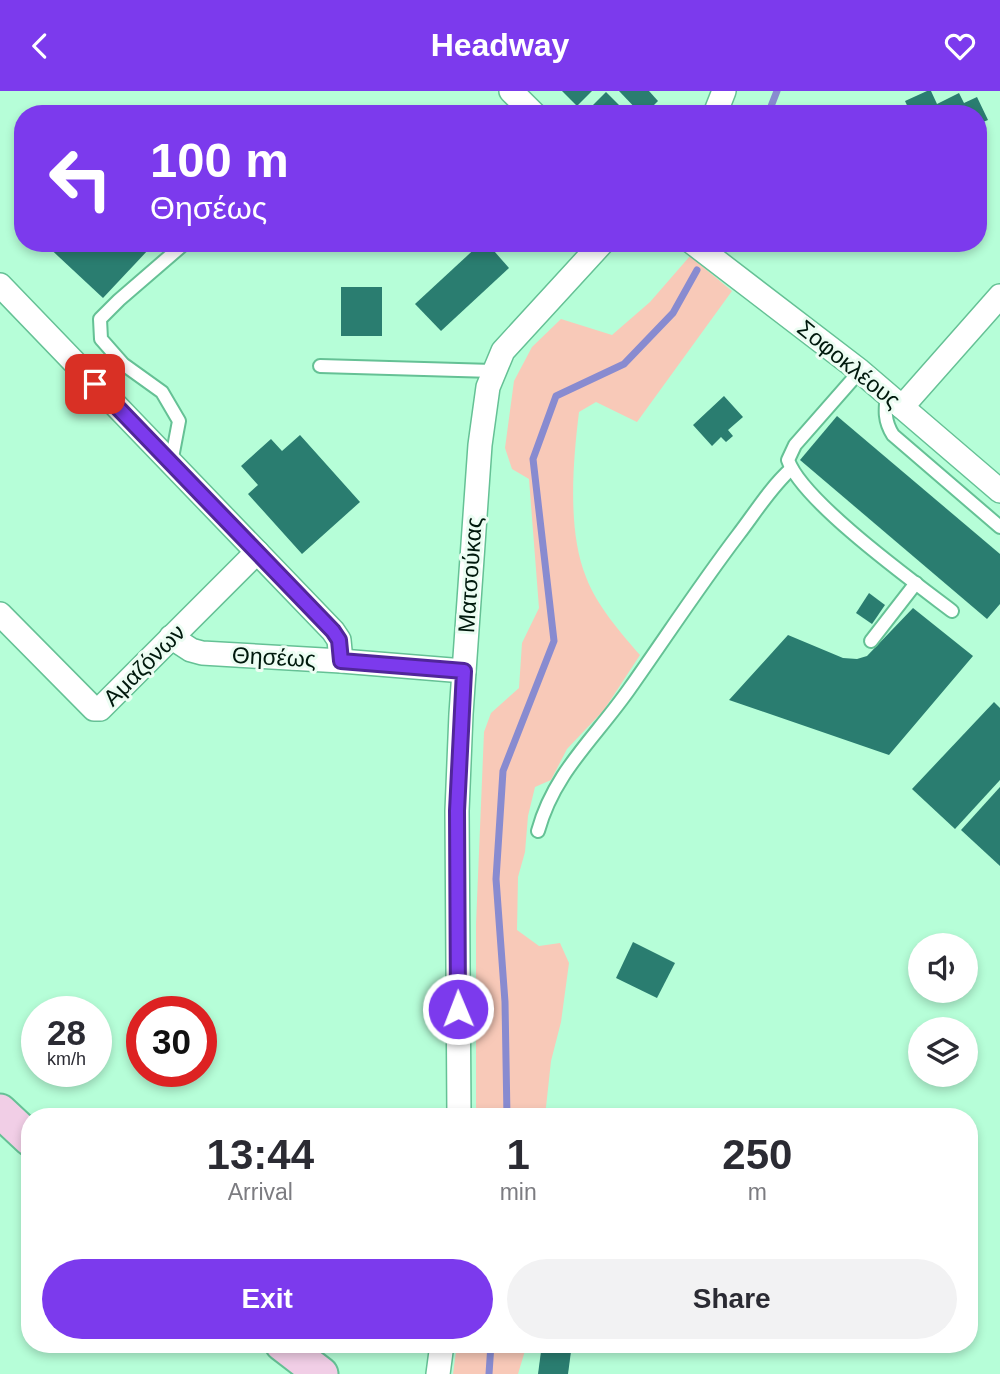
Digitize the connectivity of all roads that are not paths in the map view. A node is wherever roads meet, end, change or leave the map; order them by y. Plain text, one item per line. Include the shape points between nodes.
1 (511, 91) edge
2 (525, 105) edge
3 (174, 252) edge
4 (594, 252) edge
5 (705, 252) edge
6 (0, 285) edge
7 (1000, 296) edge
8 (320, 366) dead end
9 (493, 371) junction
10 (860, 372) junction
11 (895, 401) junction
12 (171, 463) junction
13 (791, 469) junction
14 (1000, 491) edge
15 (1000, 527) edge
16 (257, 552) junction
17 (916, 583) junction
18 (952, 611) dead end
19 (0, 614) edge
20 (171, 637) junction
21 (871, 641) dead end
22 (341, 661) junction
23 (464, 671) junction
24 (538, 831) dead end
25 (459, 1108) edge
26 (294, 1353) edge
27 (441, 1353) edge
28 (321, 1374) edge
29 (438, 1374) edge

1 - 2 street
3 - 12 lane via 100,319 101,339 123,364 162,392 179,421
4 - 9 street, Ματσούκας via 512,340
5 - 10 street, Σοφοκλέους
6 - 12 street
7 - 11 street
8 - 9 lane
9 - 23 street, Ματσούκας via 480,446
10 - 11 street, Σοφοκλέους
10 - 13 lane via 795,445 788,460
11 - 14 street, Σοφοκλέους
11 - 15 lane via 885,414 893,435
12 - 16 street
13 - 17 lane via 815,499
13 - 24 lane via 570,764 545,804
16 - 20 street, Αμαζόνων
16 - 22 street via 333,631
17 - 18 lane
17 - 21 lane
19 - 20 street, Αμαζόνων via 94,709 100,709
20 - 22 street, Θησέως via 202,653
22 - 23 street, Θησέως
23 - 25 street, Ματσούκας via 457,811
26 - 28 main road
27 - 29 street

